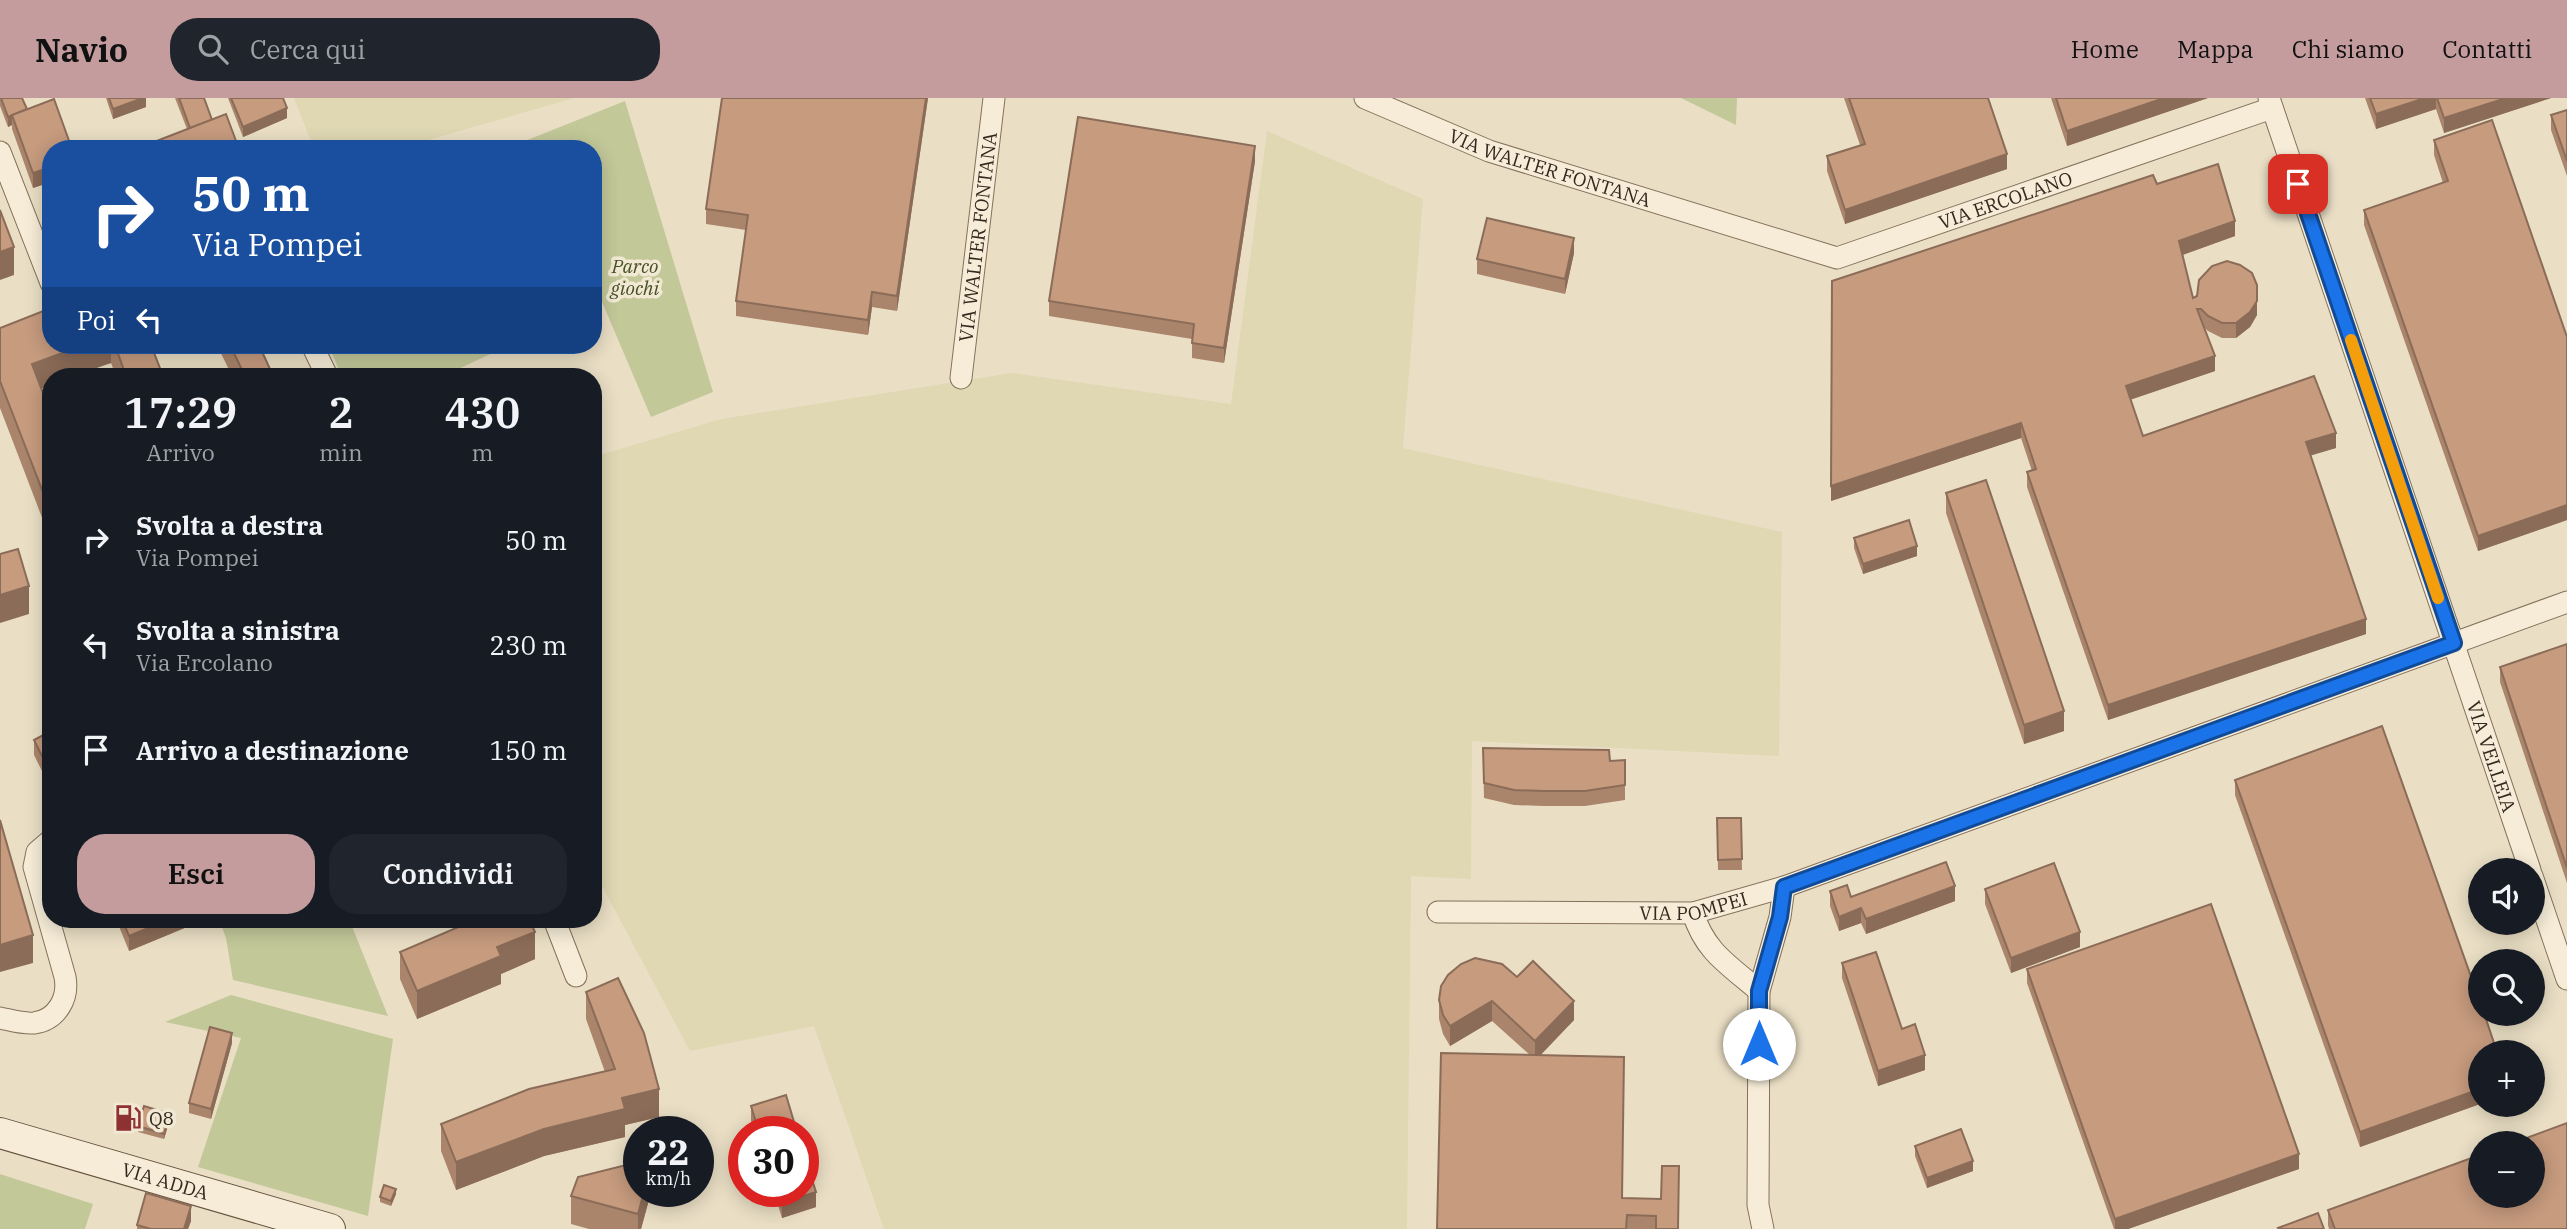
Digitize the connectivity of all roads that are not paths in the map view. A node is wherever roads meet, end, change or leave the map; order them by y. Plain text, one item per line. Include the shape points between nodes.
1 (994, 98) edge
2 (1365, 98) edge
3 (2270, 103) edge
4 (0, 152) edge
5 (1738, 226) joint
6 (42, 260) edge
7 (961, 378) dead end
8 (2567, 602) edge
9 (2454, 643) junction
10 (42, 848) edge
11 (2526, 858) edge
12 (1784, 887) junction
13 (42, 895) edge
14 (1438, 912) dead end
15 (1693, 913) junction
16 (2545, 914) edge
17 (51, 928) edge
18 (557, 928) edge
19 (576, 976) dead end
20 (2567, 979) edge
21 (1759, 991) junction
22 (0, 1018) edge
23 (0, 1133) edge
24 (330, 1229) edge
25 (1763, 1229) edge

1 - 7 street, VIA WALTER FONTANA
2 - 5 street, VIA WALTER FONTANA via 1489,151
3 - 5 street, VIA ERCOLANO via 1837,258
3 - 9 street, VIA ERCOLANO
4 - 6 street
8 - 9 street, VIA POMPEI
9 - 11 street, VIA VELLEIA
9 - 12 street, VIA POMPEI
10 - 13 street via 34,867
12 - 15 street, VIA POMPEI
12 - 21 street
14 - 15 street, VIA POMPEI
15 - 21 street via 1710,949
16 - 20 street
17 - 22 street via 65,977 65,998 55,1012 37,1022
18 - 19 street
21 - 25 street via 1758,1205
23 - 24 main road, VIA ADDA

